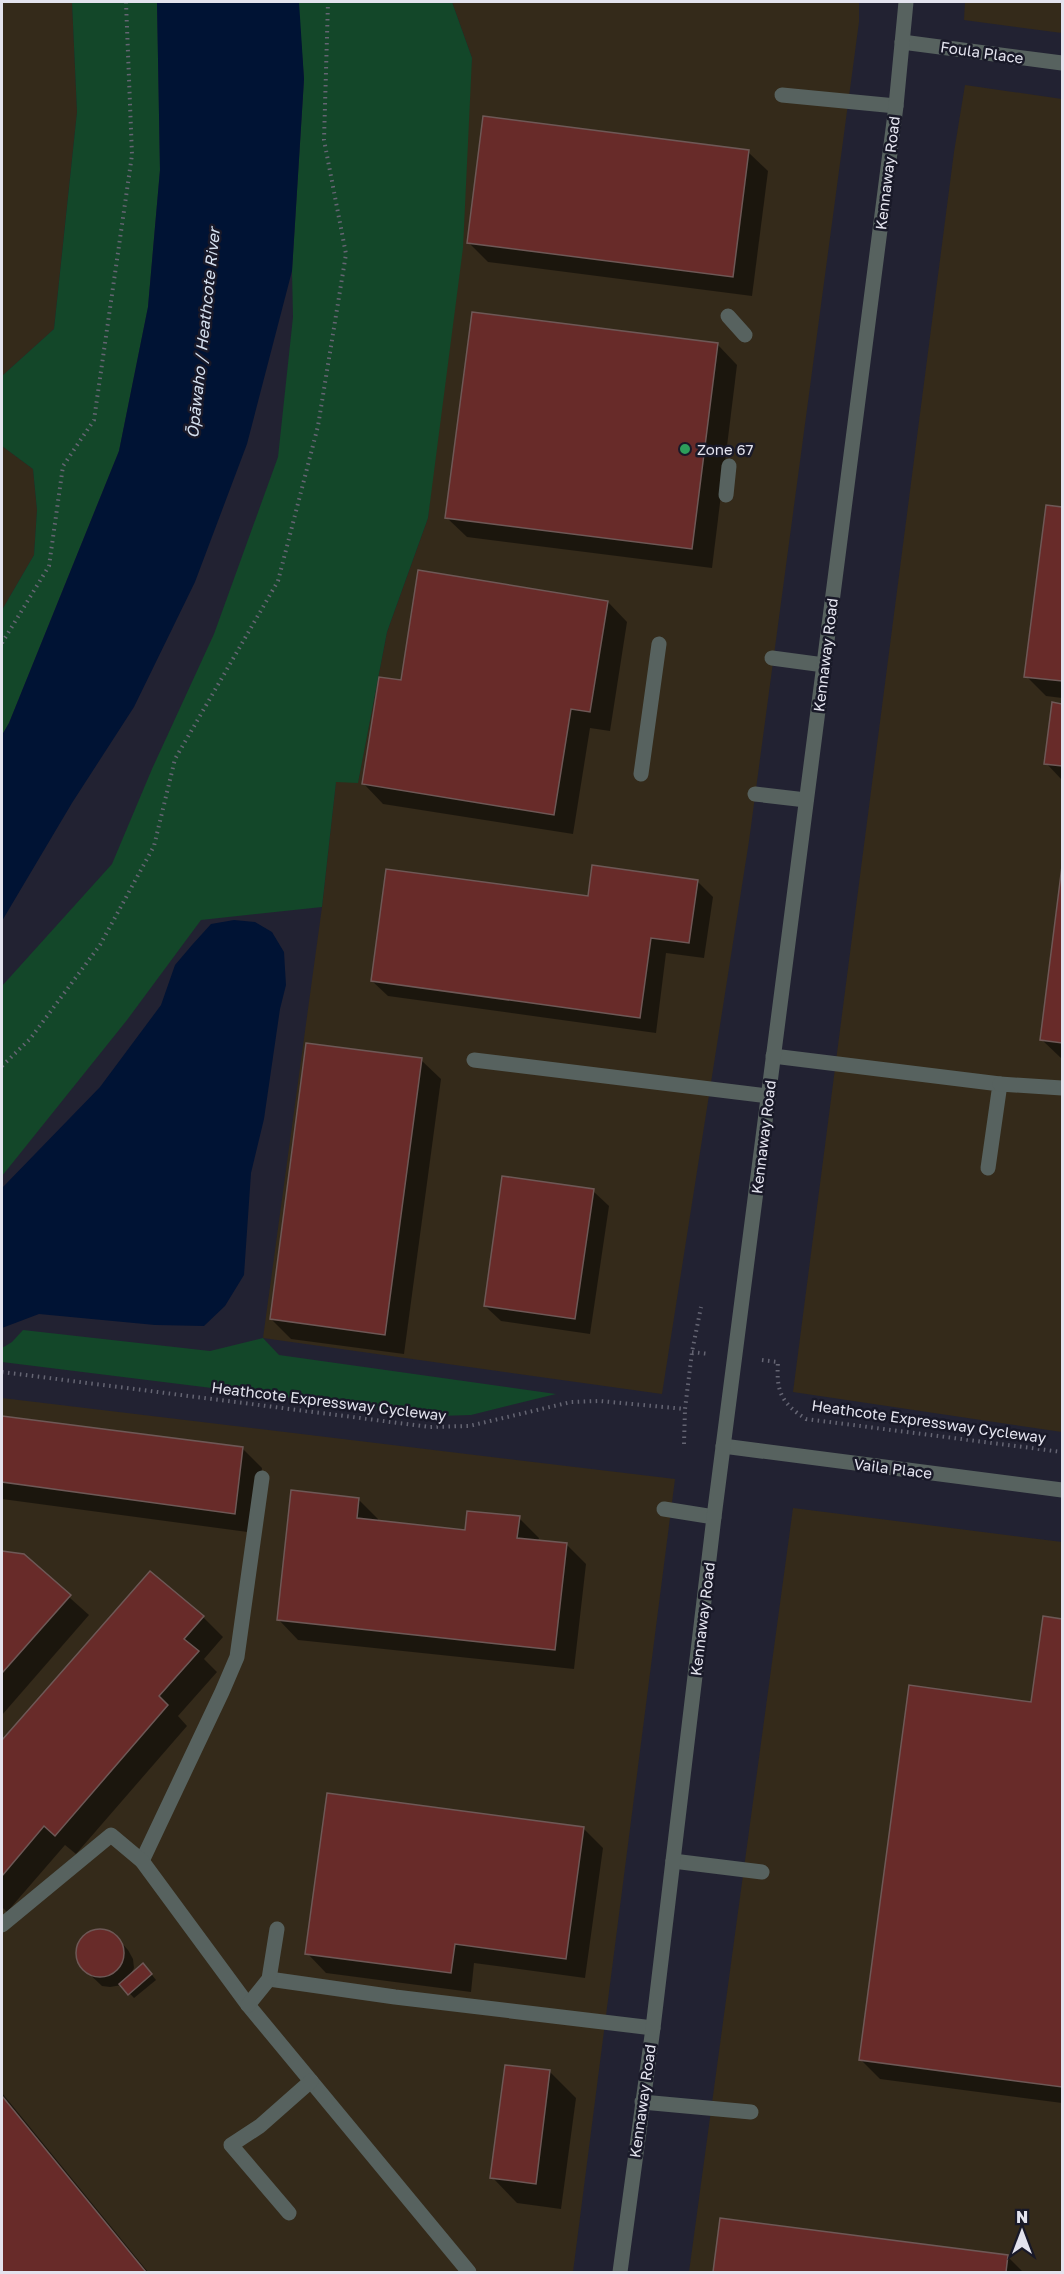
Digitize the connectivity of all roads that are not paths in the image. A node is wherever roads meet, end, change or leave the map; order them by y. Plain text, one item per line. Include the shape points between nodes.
1 (906, 2) edge
2 (902, 42) junction
3 (1062, 63) edge
4 (782, 95) dead end
5 (896, 106) junction
6 (728, 316) dead end
7 (745, 335) dead end
8 (729, 466) dead end
9 (726, 495) dead end
10 (659, 644) dead end
11 (772, 658) dead end
12 (824, 664) junction
13 (641, 774) dead end
14 (755, 794) dead end
15 (806, 800) junction
16 (774, 1056) junction
17 (474, 1059) dead end
18 (1000, 1084) junction
19 (1062, 1088) edge
20 (768, 1096) junction
21 (988, 1168) dead end
22 (723, 1446) junction
23 (262, 1479) dead end
24 (1062, 1490) edge
25 (664, 1509) dead end
26 (714, 1517) junction
27 (673, 1861) junction
28 (142, 1862) junction
29 (762, 1872) dead end
30 (2, 1924) edge
31 (277, 1929) dead end
32 (269, 1980) junction
33 (248, 2005) junction
34 (653, 2028) junction
35 (311, 2081) junction
36 (642, 2102) junction
37 (751, 2112) dead end
38 (289, 2213) dead end
39 (469, 2272) edge
40 (620, 2272) edge

1 - 2 street, Kennaway Road
2 - 3 street, Foula Place
2 - 5 street, Kennaway Road
4 - 5 street
5 - 12 street, Kennaway Road
6 - 7 street
8 - 9 street
10 - 13 street
11 - 12 street
12 - 15 street, Kennaway Road
14 - 15 street
15 - 16 street, Kennaway Road
16 - 18 street
16 - 20 street, Kennaway Road
17 - 20 street
18 - 19 street
18 - 21 street
20 - 22 street, Kennaway Road
22 - 24 street, Vaila Place
22 - 26 street, Kennaway Road
23 - 28 street via 237,1657
25 - 26 street
26 - 27 street, Kennaway Road
27 - 29 street
27 - 34 street, Kennaway Road
28 - 30 street via 111,1835
28 - 33 street
31 - 32 street
32 - 33 street
32 - 34 street
33 - 35 street
34 - 36 street, Kennaway Road
35 - 38 street via 260,2126 231,2145
35 - 39 street
36 - 37 street
36 - 40 street, Kennaway Road

